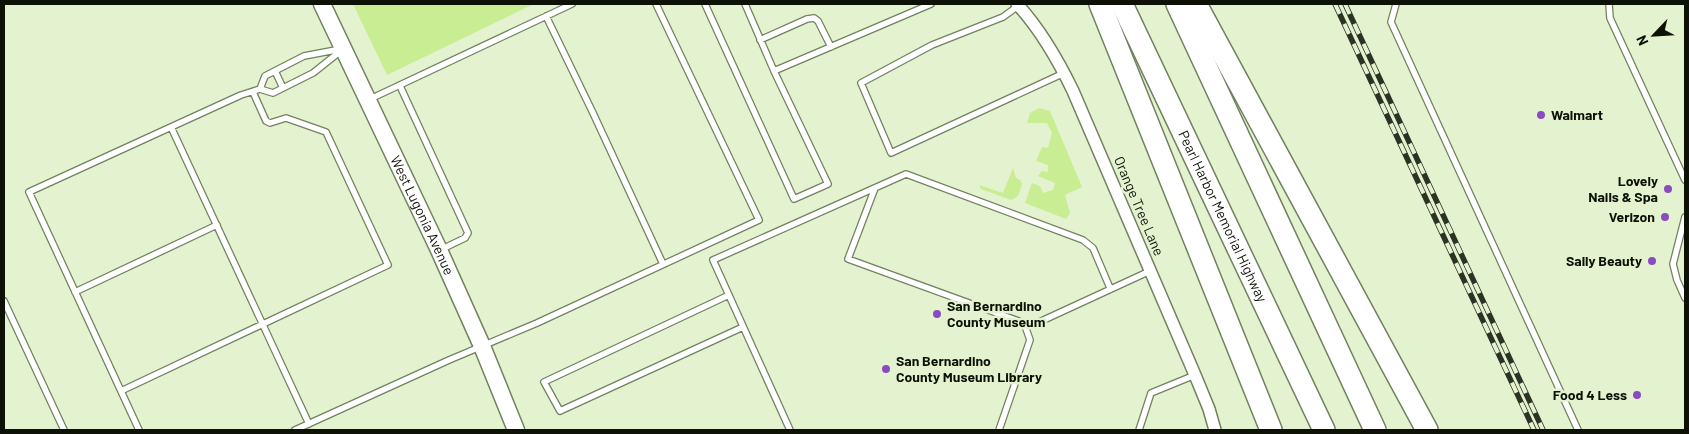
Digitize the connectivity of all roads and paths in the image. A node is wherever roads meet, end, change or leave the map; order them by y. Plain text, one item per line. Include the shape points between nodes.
1 (322, 4) edge
2 (572, 4) edge
3 (656, 4) edge
4 (705, 4) edge
5 (745, 4) edge
6 (931, 4) edge
7 (1100, 4) edge
8 (1122, 4) edge
9 (1177, 4) edge
10 (1196, 4) edge
11 (1396, 4) edge
12 (1609, 4) edge
13 (1018, 5) edge
14 (546, 16) junction
15 (760, 40) junction
16 (830, 46) junction
17 (343, 48) junction
18 (275, 71) junction
19 (774, 71) junction
20 (1064, 72) junction
21 (400, 86) junction
22 (283, 88) junction
23 (260, 89) junction
24 (253, 92) junction
25 (368, 101) junction
26 (171, 127) junction
27 (1685, 180) edge
28 (875, 188) junction
29 (1685, 217) edge
30 (217, 225) junction
31 (439, 250) junction
32 (663, 264) junction
33 (1150, 271) junction
34 (1110, 288) junction
35 (75, 292) junction
36 (729, 295) junction
37 (1685, 298) edge
38 (4, 301) edge
39 (263, 324) junction
40 (1024, 324) junction
41 (743, 327) junction
42 (482, 346) junction
43 (1195, 375) junction
44 (121, 391) junction
45 (309, 424) junction
46 (64, 430) edge
47 (139, 430) edge
48 (295, 430) edge
49 (516, 430) edge
50 (790, 430) edge
51 (999, 430) edge
52 (1139, 430) edge
53 (1215, 430) edge
54 (1271, 430) edge
55 (1324, 430) edge
56 (1375, 430) edge
57 (1427, 430) edge
58 (1578, 430) edge

1 - 17 street, West Lugonia Avenue
2 - 14 lane
3 - 32 lane via 759,220
4 - 19 lane via 794,199 828,184
5 - 15 lane
6 - 16 lane
7 - 54 highway
8 - 55 highway, Pearl Harbor Memorial Highway
9 - 56 highway
10 - 57 highway
11 - 58 lane via 1391,22
12 - 27 lane via 1610,18
13 - 20 street, Orange Tree Lane via 1030,18
13 - 20 lane via 1003,17 932,45 861,83 891,153
14 - 21 lane
14 - 32 lane
15 - 16 lane via 814,18
15 - 19 lane
16 - 19 lane
17 - 18 lane via 304,56
17 - 22 lane via 313,73
17 - 25 street, West Lugonia Avenue
18 - 22 lane
18 - 23 lane via 265,76
20 - 33 street, Orange Tree Lane
21 - 25 lane
21 - 31 lane via 468,233 465,238
22 - 23 lane via 273,93
23 - 24 lane
24 - 26 lane
24 - 39 lane via 266,121 275,123 286,118 326,132 388,265
25 - 31 street, West Lugonia Avenue
26 - 30 lane
26 - 35 lane via 29,192
28 - 34 lane via 906,174 1083,240 1093,248
28 - 36 lane via 714,260
28 - 40 lane via 848,259
29 - 37 lane via 1673,264
30 - 35 lane
30 - 39 lane
31 - 42 street, West Lugonia Avenue
32 - 42 lane
33 - 34 lane
33 - 43 street, Orange Tree Lane
34 - 40 lane via 1035,324
35 - 44 lane
36 - 41 lane
36 - 41 lane via 544,382 560,412
38 - 46 lane
39 - 44 lane
39 - 45 lane
40 - 51 lane via 1030,340
41 - 50 lane
42 - 45 lane
42 - 49 street, West Lugonia Avenue
43 - 52 lane via 1152,394
43 - 53 street, Orange Tree Lane
44 - 47 lane
45 - 48 lane

